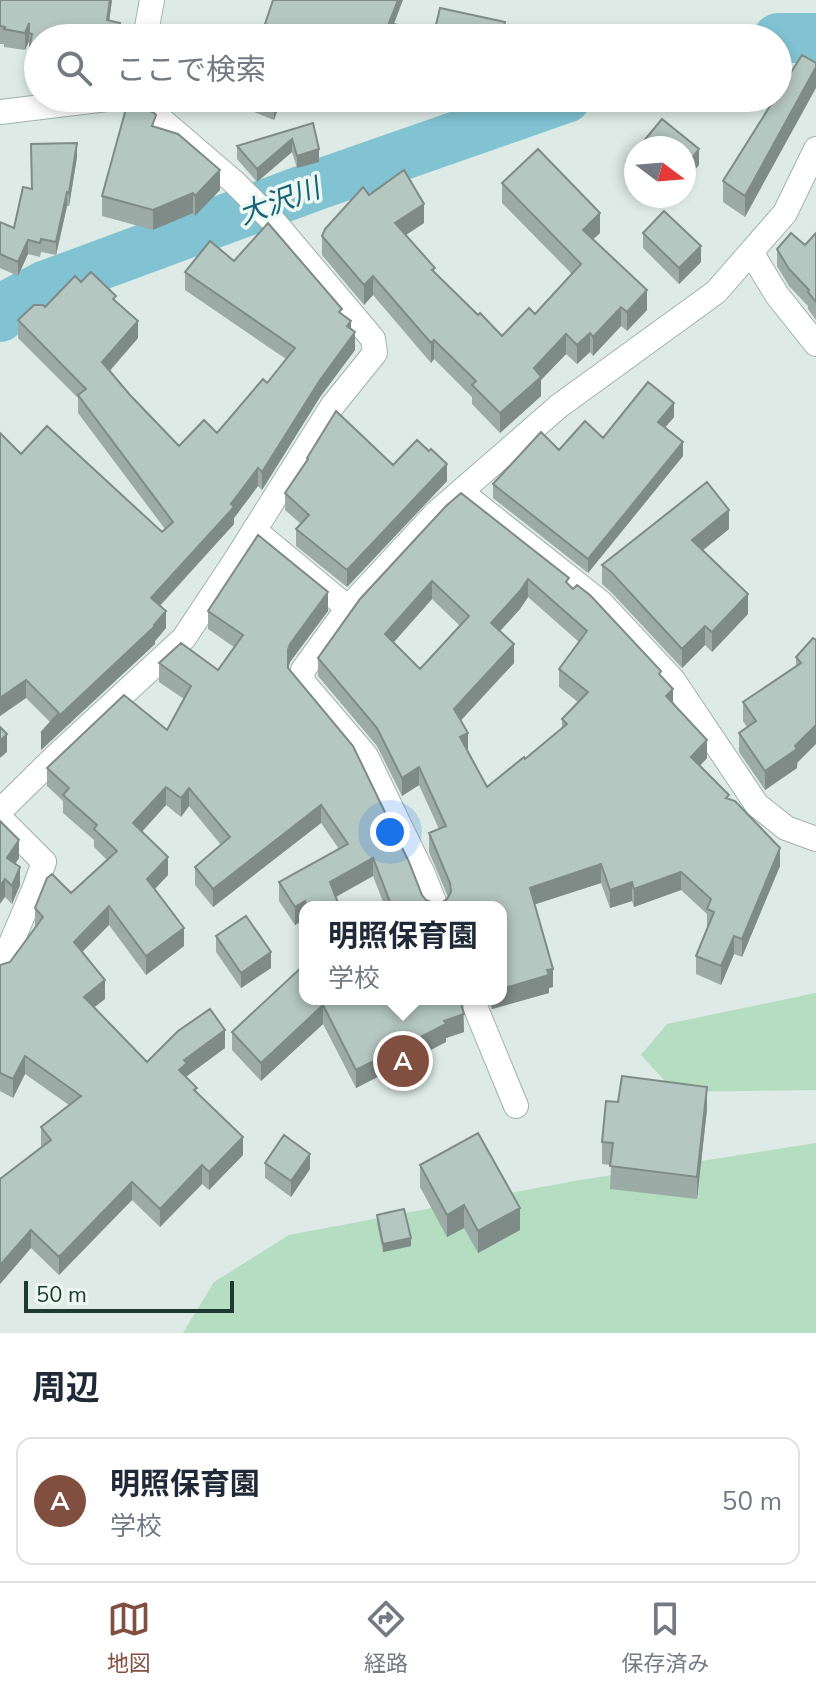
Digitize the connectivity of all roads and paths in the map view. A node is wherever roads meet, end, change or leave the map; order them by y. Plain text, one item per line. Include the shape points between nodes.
1 (152, 0) edge
2 (148, 24) edge
3 (24, 109) edge
4 (0, 112) edge
5 (152, 112) edge
6 (816, 149) edge
7 (751, 252) junction
8 (816, 344) edge
9 (461, 492) junction
10 (254, 530) junction
11 (348, 608) junction
12 (0, 811) edge
13 (0, 818) edge
14 (816, 839) edge
15 (434, 901) edge
16 (0, 969) edge
17 (474, 1005) edge
18 (516, 1106) dead end

1 - 2 street
3 - 4 street
5 - 10 street via 276,224 373,339 375,353 333,405
6 - 7 street via 785,213
7 - 8 street
7 - 9 street via 716,292 559,406
9 - 11 street
9 - 14 street via 600,602 673,680 757,805 786,828
10 - 11 street
10 - 12 street via 184,638
11 - 15 street via 303,670 302,681 366,756
13 - 16 street via 44,862
17 - 18 street

